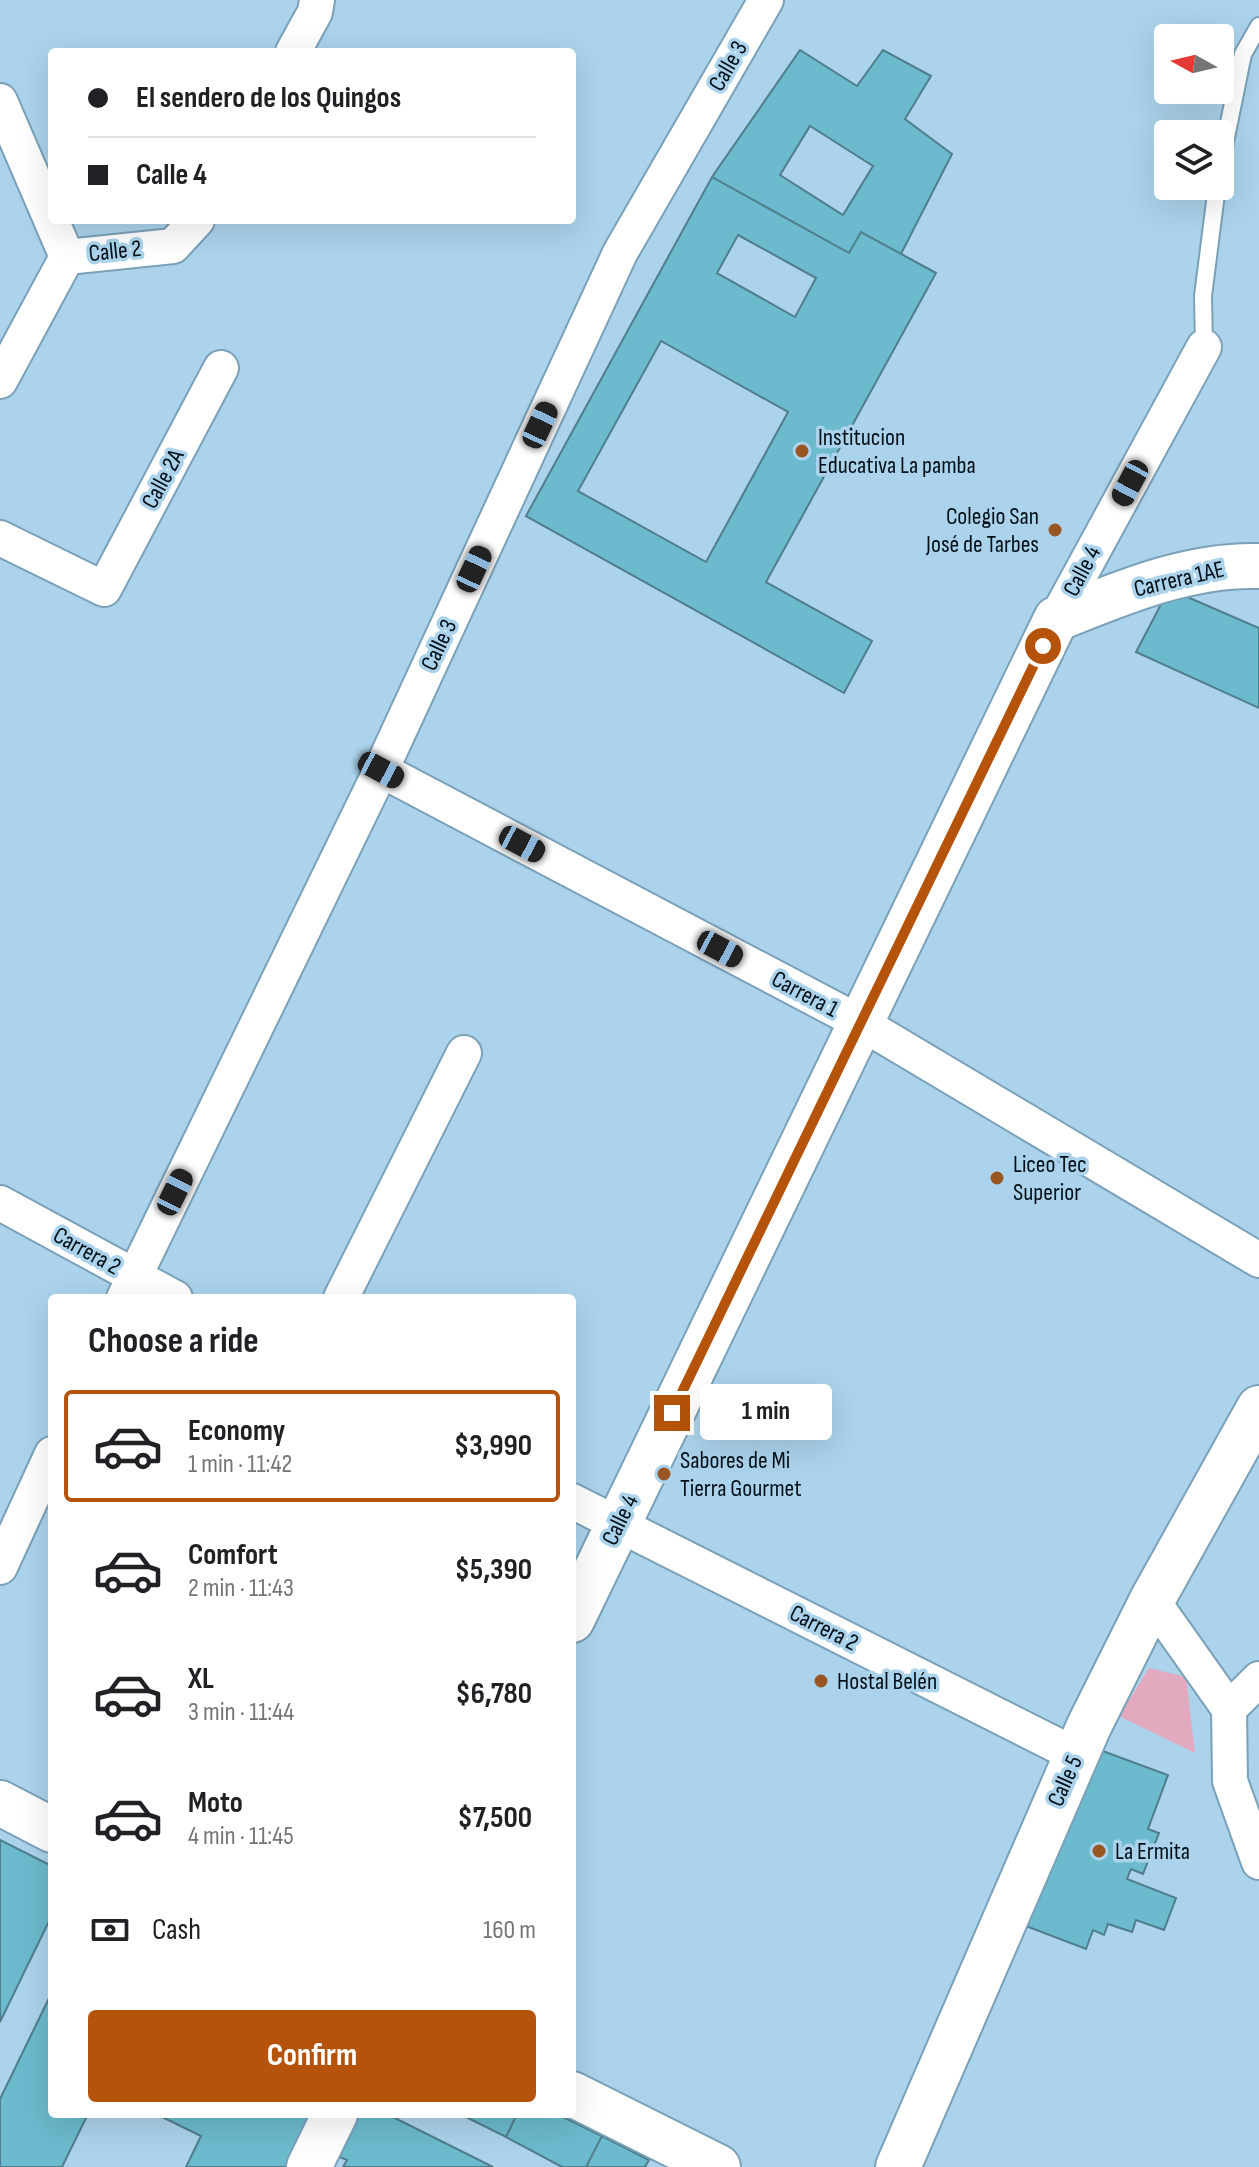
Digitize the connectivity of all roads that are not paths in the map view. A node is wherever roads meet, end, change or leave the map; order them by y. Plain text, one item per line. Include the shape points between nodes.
1 (317, 0) edge
2 (766, 0) edge
3 (1259, 26) edge
4 (295, 48) edge
5 (0, 101) edge
6 (1230, 120) edge
7 (1215, 200) edge
8 (48, 213) edge
9 (53, 224) edge
10 (193, 224) edge
11 (67, 257) junction
12 (1204, 347) joint
13 (221, 368) dead end
14 (0, 381) edge
15 (0, 538) edge
16 (1259, 566) edge
17 (1056, 619) junction
18 (381, 770) junction
19 (861, 1023) junction
20 (464, 1053) dead end
21 (0, 1203) edge
22 (1259, 1260) edge
23 (129, 1287) edge
24 (158, 1294) edge
25 (343, 1294) edge
26 (1259, 1408) edge
27 (48, 1463) edge
28 (576, 1503) edge
29 (618, 1525) junction
30 (0, 1567) edge
31 (1152, 1600) junction
32 (576, 1612) edge
33 (1259, 1679) edge
34 (1229, 1709) junction
35 (1076, 1755) junction
36 (0, 1803) edge
37 (48, 1828) edge
38 (1259, 1862) edge
39 (576, 2096) edge
40 (333, 2118) edge
41 (309, 2167) edge
42 (718, 2167) edge
43 (898, 2167) edge

1 - 4 street
2 - 18 street, Calle 3 via 620,253
3 - 6 lane via 1243,54
5 - 8 street
7 - 12 lane via 1203,296
9 - 11 street
10 - 11 street, Calle 2 via 173,246
11 - 14 street, Calle 2
12 - 17 street, Calle 4
13 - 15 street, Calle 2A via 104,589
16 - 17 main road, Carrera 1AE via 1236,565 1145,583
17 - 19 main road, Calle 4
18 - 19 street, Carrera 1
18 - 23 street, Calle 3
19 - 22 street, Carrera 1
19 - 29 main road, Calle 4
20 - 25 street
21 - 23 street, Carrera 2
23 - 24 street, Carrera 2
26 - 31 main road, Calle 5
27 - 30 street
28 - 29 street, Carrera 2
29 - 32 main road, Calle 4
29 - 35 street, Carrera 2
31 - 34 street
31 - 35 main road, Calle 5
33 - 34 street
34 - 38 street via 1230,1781
35 - 43 main road, Calle 5
36 - 37 main road
39 - 42 main road
40 - 41 main road

